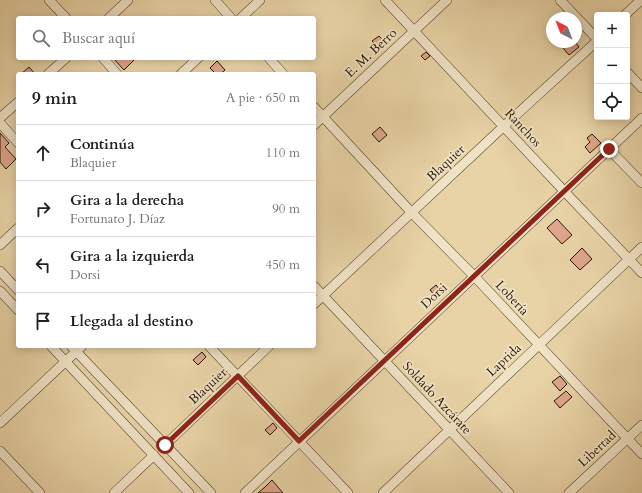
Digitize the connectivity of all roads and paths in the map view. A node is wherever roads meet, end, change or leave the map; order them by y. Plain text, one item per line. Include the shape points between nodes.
1 (49, 0) edge
2 (128, 0) edge
3 (215, 0) edge
4 (260, 0) edge
5 (385, 0) edge
6 (446, 0) edge
7 (560, 0) edge
8 (641, 0) edge
9 (628, 12) edge
10 (64, 16) edge
11 (111, 16) edge
12 (230, 16) edge
13 (243, 16) edge
14 (414, 31) junction
15 (594, 37) edge
16 (594, 43) edge
17 (64, 60) edge
18 (105, 60) edge
19 (196, 60) edge
20 (270, 60) edge
21 (50, 72) edge
22 (115, 72) edge
23 (183, 72) edge
24 (281, 72) edge
25 (630, 75) edge
26 (642, 88) edge
27 (16, 104) edge
28 (316, 109) edge
29 (323, 117) junction
30 (0, 118) edge
31 (642, 118) edge
32 (0, 123) edge
33 (316, 123) edge
34 (504, 126) junction
35 (16, 141) edge
36 (609, 149) junction
37 (642, 183) edge
38 (564, 191) junction
39 (412, 213) junction
40 (16, 230) edge
41 (0, 245) edge
42 (642, 247) edge
43 (629, 259) junction
44 (0, 271) edge
45 (642, 273) edge
46 (474, 276) junction
47 (16, 288) edge
48 (316, 288) edge
49 (0, 291) edge
50 (323, 296) junction
51 (316, 302) edge
52 (16, 308) edge
53 (539, 345) junction
54 (53, 348) edge
55 (76, 348) edge
56 (211, 348) edge
57 (267, 348) edge
58 (66, 361) junction
59 (385, 361) junction
60 (238, 376) junction
61 (0, 423) edge
62 (642, 425) edge
63 (449, 430) junction
64 (628, 438) junction
65 (299, 441) junction
66 (165, 445) junction
67 (0, 451) edge
68 (642, 454) edge
69 (154, 455) junction
70 (40, 493) edge
71 (114, 493) edge
72 (189, 493) edge
73 (210, 493) edge
74 (245, 493) edge
75 (348, 493) edge
76 (383, 493) edge
77 (509, 493) edge
78 (569, 493) edge

1 - 10 street
2 - 11 street
3 - 12 street
4 - 13 street
5 - 14 street, Ranchos
6 - 14 street, E. M. Berro
7 - 15 street
8 - 9 street
14 - 29 street, E. M. Berro
14 - 34 street, Ranchos
16 - 34 street, Blaquier
17 - 21 street
18 - 22 street
19 - 23 street
20 - 24 street
25 - 26 street
27 - 30 street
28 - 29 street, Lobería
29 - 33 street, E. M. Berro
29 - 39 street, Lobería
31 - 36 street, Dorsi
32 - 35 street
34 - 38 street, Ranchos
34 - 39 street, Blaquier
36 - 37 street
36 - 38 street, Dorsi
38 - 43 street, Ranchos
38 - 46 street, Dorsi
39 - 46 street, Lobería
39 - 50 street, Blaquier
40 - 41 street
42 - 43 street, Laprida
43 - 45 street, Ranchos
43 - 53 street, Laprida
44 - 47 street
46 - 53 street, Lobería
46 - 59 street, Dorsi
48 - 50 street, Soldado Azcárate
49 - 52 street
50 - 51 street, Blaquier
50 - 59 street, Soldado Azcárate
53 - 63 street, Laprida
53 - 64 street, Lobería
54 - 58 street
55 - 58 street
55 - 66 street
56 - 60 street
57 - 60 street, Blaquier
58 - 61 street
58 - 69 street
59 - 63 street, Soldado Azcárate
59 - 65 street, Dorsi
60 - 65 street
60 - 66 street, Blaquier
62 - 64 street, Libertad
63 - 76 street, Laprida
63 - 77 street, Soldado Azcárate
64 - 68 street, Lobería
64 - 78 street, Libertad
65 - 74 street, Dorsi
65 - 75 street
66 - 73 street
67 - 70 street
69 - 71 street
69 - 72 street

